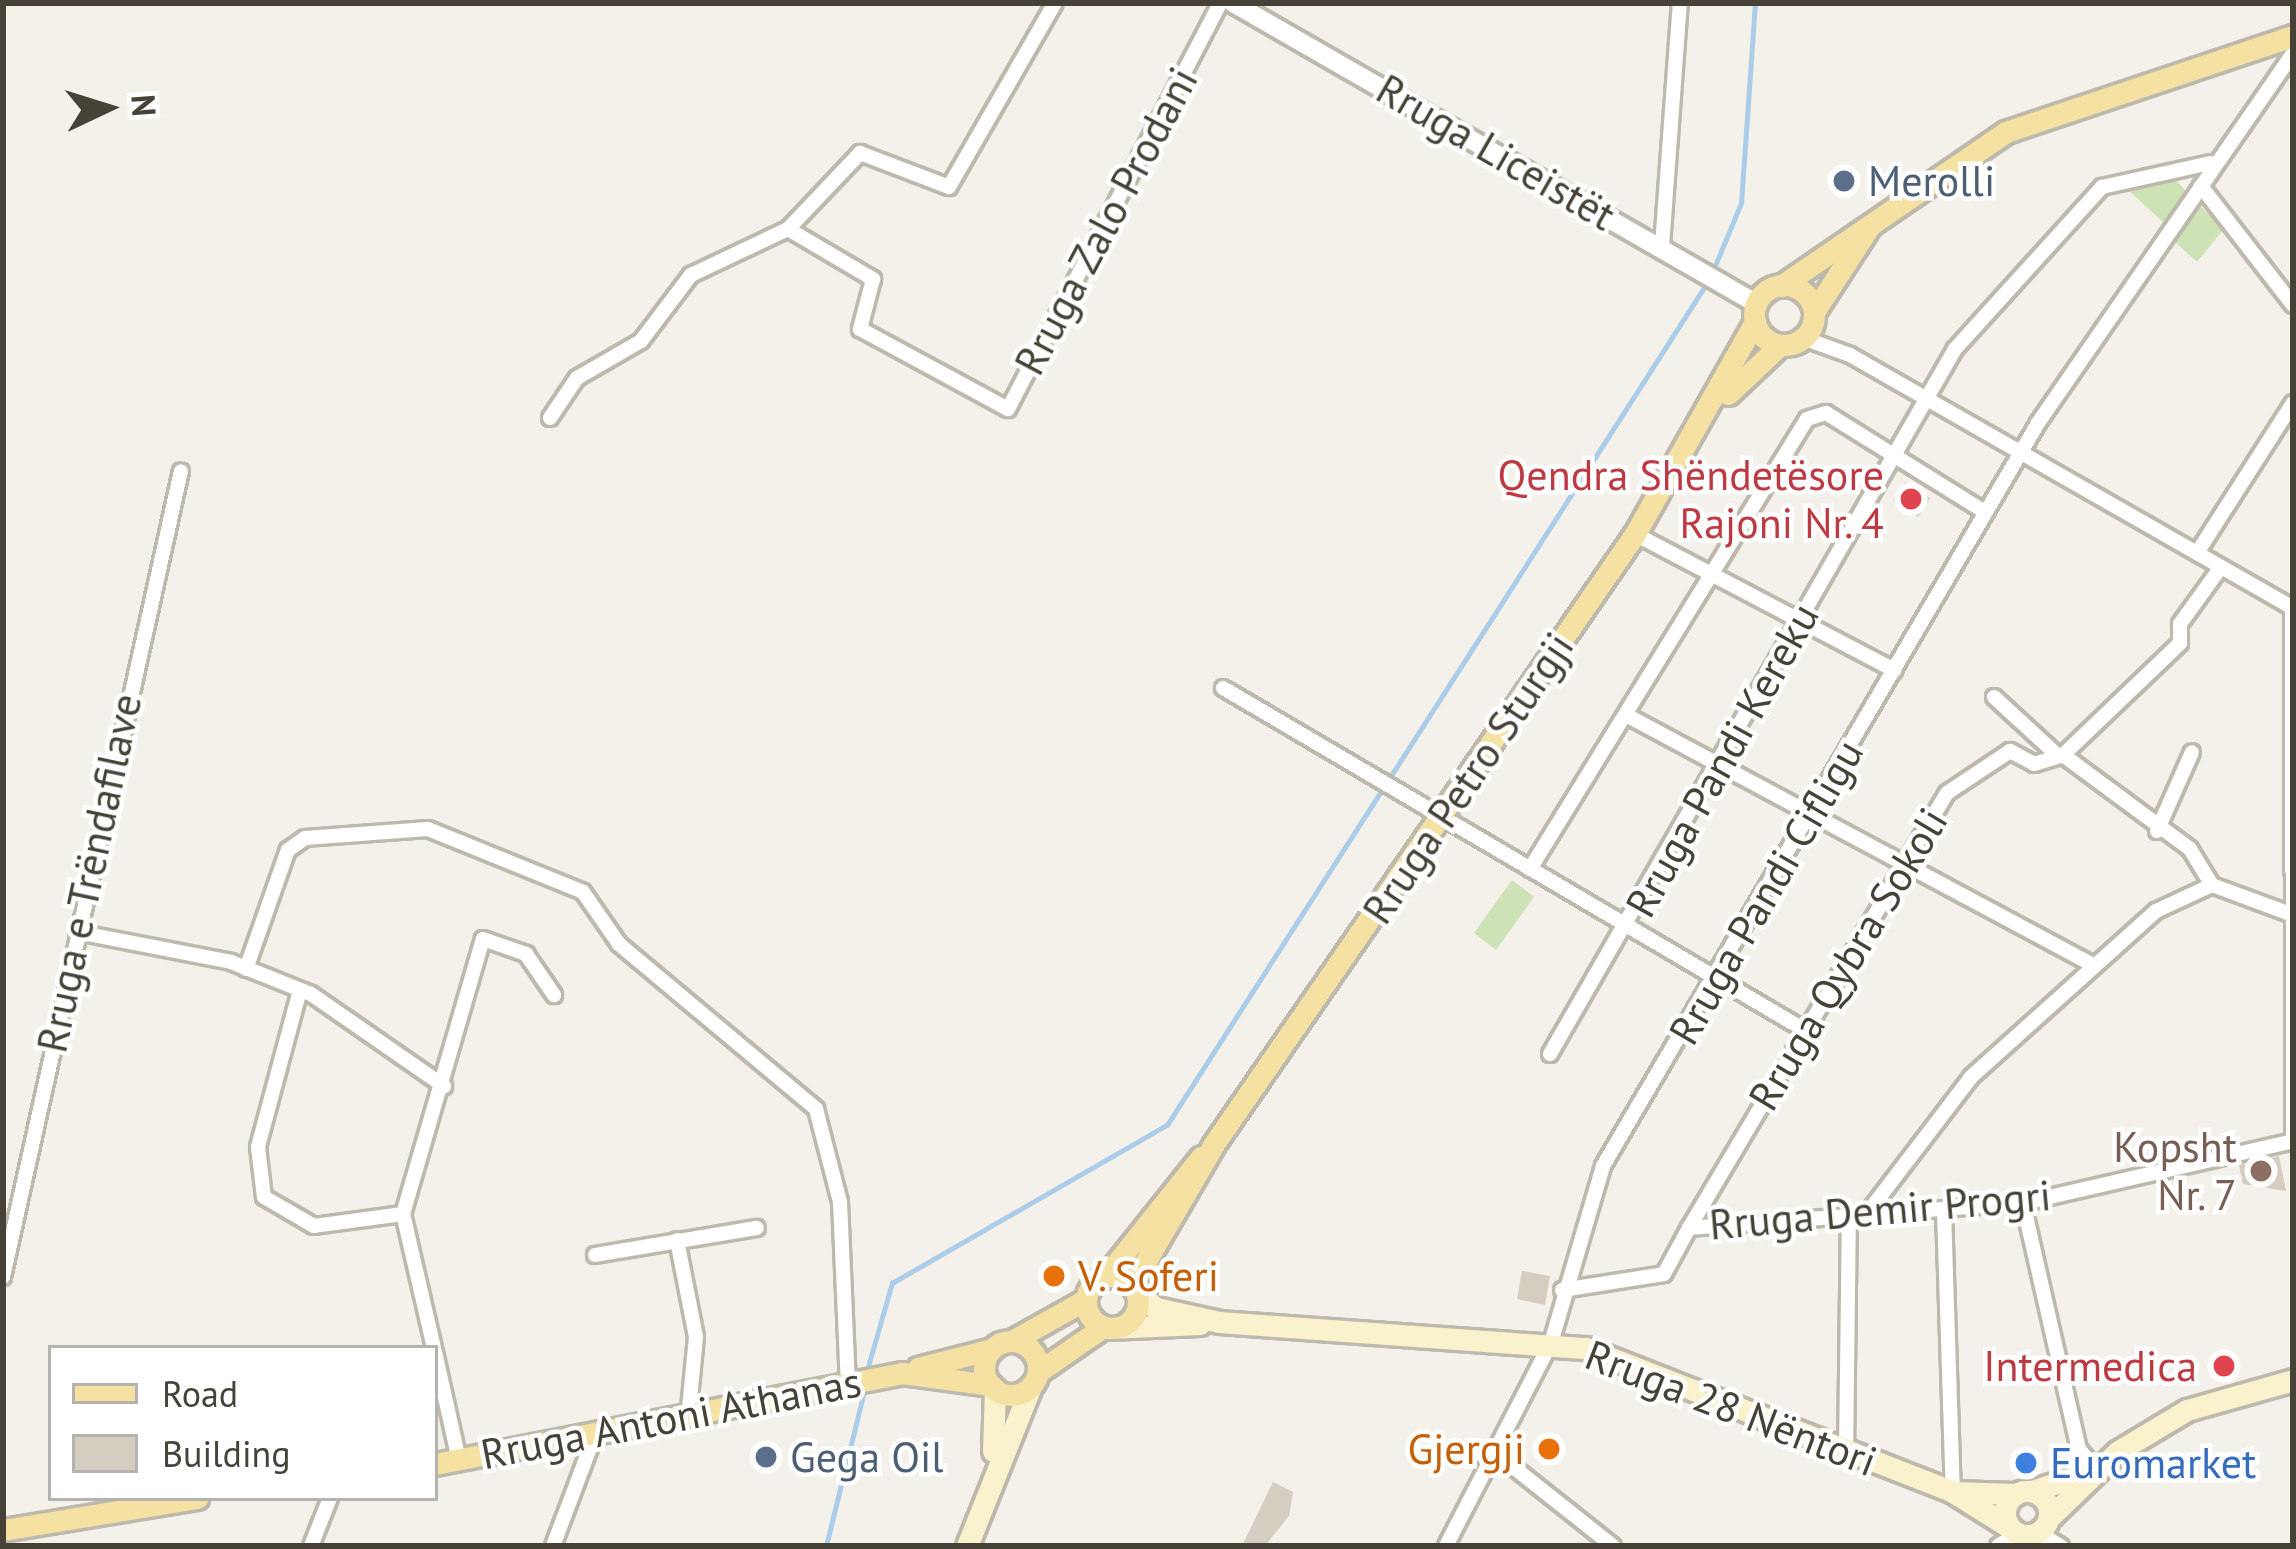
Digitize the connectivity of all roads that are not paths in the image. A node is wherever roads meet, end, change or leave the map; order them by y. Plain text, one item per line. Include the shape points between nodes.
1 (1055, 3) edge
2 (1220, 3) edge
3 (1233, 3) edge
4 (1680, 3) edge
5 (2293, 36) edge
6 (2293, 54) edge
7 (2210, 163) junction
8 (2201, 186) junction
9 (1871, 224) junction
10 (788, 229) junction
11 (1662, 246) junction
12 (1781, 286) junction
13 (2293, 305) edge
14 (1751, 306) junction
15 (1814, 314) junction
16 (1803, 338) junction
17 (1780, 345) junction
18 (1850, 355) junction
19 (2293, 403) edge
20 (1932, 404) junction
21 (1715, 407) junction
22 (550, 418) dead end
23 (2020, 457) junction
24 (1898, 459) junction
25 (181, 471) dead end
26 (1985, 512) junction
27 (1635, 534) junction
28 (2197, 553) junction
29 (2221, 566) junction
30 (1713, 573) junction
31 (2292, 608) edge
32 (1799, 619) junction
33 (1894, 670) junction
34 (1223, 688) dead end
35 (1994, 697) dead end
36 (1626, 715) junction
37 (2192, 752) dead end
38 (2060, 755) junction
39 (1724, 764) junction
40 (1813, 813) junction
41 (1443, 818) junction
42 (2157, 830) junction
43 (1902, 860) junction
44 (1530, 869) junction
45 (2212, 885) junction
46 (2292, 915) edge
47 (1628, 930) junction
48 (77, 932) junction
49 (2092, 965) junction
50 (246, 969) junction
51 (1714, 982) junction
52 (300, 990) junction
53 (554, 995) dead end
54 (1808, 1032) junction
55 (1550, 1054) dead end
56 (444, 1086) junction
57 (2292, 1100) edge
58 (2293, 1142) edge
59 (1214, 1144) junction
60 (2023, 1203) junction
61 (1944, 1211) junction
62 (403, 1214) junction
63 (1866, 1216) junction
64 (1850, 1219) junction
65 (758, 1228) dead end
66 (1689, 1228) junction
67 (677, 1240) junction
68 (595, 1255) dead end
69 (3, 1276) edge
70 (1106, 1276) junction
71 (1133, 1287) junction
72 (1562, 1290) junction
73 (1085, 1300) junction
74 (1219, 1322) junction
75 (1106, 1328) junction
76 (1551, 1343) junction
77 (434, 1345) edge
78 (1002, 1345) junction
79 (438, 1364) edge
80 (904, 1373) junction
81 (1034, 1379) junction
82 (2293, 1380) edge
83 (851, 1382) junction
84 (993, 1387) junction
85 (688, 1418) junction
86 (595, 1435) junction
87 (1493, 1451) junction
88 (1846, 1454) junction
89 (459, 1460) junction
90 (992, 1463) junction
91 (438, 1464) edge
92 (2096, 1470) junction
93 (1953, 1492) junction
94 (2023, 1492) junction
95 (179, 1501) edge
96 (329, 1501) edge
97 (3, 1530) edge
98 (2023, 1531) edge
99 (311, 1546) edge
100 (553, 1546) edge
101 (967, 1546) edge
102 (1447, 1546) edge
103 (1613, 1546) edge
104 (2061, 1546) edge

1 - 10 street via 949,187 866,150
2 - 10 street, Rruga Zalo Prodani via 1008,410 860,329 873,279
3 - 11 street, Rruga Liceistët
4 - 11 street
5 - 9 main road via 2028,121
6 - 7 street, Rruga Pandi Cifligu
7 - 8 street, Rruga Pandi Cifligu
7 - 20 street, Rruga Pandi Kereku via 2102,187 1955,349
8 - 13 street
8 - 23 street, Rruga Pandi Cifligu
9 - 12 main road
9 - 15 main road
10 - 22 street via 691,275 640,341 577,378
11 - 14 street, Rruga Liceistët
12 - 14 main road
12 - 15 main road via 1803,292
14 - 17 main road
14 - 21 main road, Rruga Petro Sturgji
15 - 16 main road
15 - 18 street
16 - 17 main road
16 - 18 street
17 - 21 main road, Rruga Petro Sturgji
18 - 20 street
19 - 28 street
20 - 23 street
20 - 24 street, Rruga Pandi Kereku
21 - 27 main road, Rruga Petro Sturgji
23 - 26 street, Rruga Pandi Cifligu
23 - 28 street
24 - 26 street
24 - 30 street via 1818,413
24 - 32 street, Rruga Pandi Kereku
25 - 48 street, Rruga e Trëndafilave
26 - 33 street, Rruga Pandi Cifligu
27 - 30 street
27 - 41 main road, Rruga Petro Sturgji
28 - 29 street
29 - 31 street
29 - 38 street via 2180,623 2180,643
30 - 32 street
30 - 36 street
31 - 46 street
32 - 33 street
32 - 39 street, Rruga Pandi Kereku
33 - 40 street, Rruga Pandi Cifligu
34 - 41 street
35 - 38 street
36 - 39 street
36 - 44 street
37 - 42 street
38 - 42 street
38 - 43 street, Rruga Qybra Sokoli via 2034,764 2009,752 1946,793
39 - 40 street
39 - 47 street, Rruga Pandi Kereku
40 - 43 street
40 - 51 street, Rruga Pandi Cifligu
41 - 44 street
41 - 59 main road, Rruga Petro Sturgji
42 - 45 street via 2191,850
43 - 49 street
43 - 54 street, Rruga Qybra Sokoli
44 - 47 street
45 - 46 street
45 - 49 street via 2183,891
46 - 57 street
47 - 51 street
47 - 55 street, Rruga Pandi Kereku
48 - 50 street
48 - 69 street, Rruga e Trëndafilave
49 - 63 street via 1971,1077
50 - 52 street
50 - 83 street via 289,850 304,838 428,829 583,892 619,944 816,1109 838,1185
51 - 54 street
51 - 72 street, Rruga Pandi Cifligu via 1603,1166
52 - 56 street
52 - 62 street via 258,1147 264,1197 314,1226
53 - 56 street via 526,954 483,940
54 - 66 street, Rruga Qybra Sokoli
56 - 62 street
57 - 58 street
58 - 60 street, Rruga Demir Progri
59 - 70 main road, Rruga Petro Sturgji
59 - 71 main road, Rruga Petro Sturgji
60 - 61 street, Rruga Demir Progri
60 - 92 street via 2079,1449
61 - 63 street, Rruga Demir Progri
61 - 93 street
62 - 77 street
63 - 64 street, Rruga Demir Progri
64 - 66 street, Rruga Demir Progri
64 - 88 street
65 - 67 street
66 - 72 street, Rruga Demir Progri via 1664,1274
67 - 68 street
67 - 85 street via 696,1337
70 - 71 main road
70 - 73 main road
71 - 74 main road, Rruga 28 Nëntori via 1156,1309
71 - 75 main road via 1133,1317
72 - 76 street, Rruga Pandi Cifligu
73 - 75 main road
73 - 78 main road, Rruga Antoni Athanas
74 - 75 main road, Rruga 28 Nëntori
74 - 76 main road, Rruga 28 Nëntori
75 - 81 main road
76 - 87 street, Rruga Pandi Cifligu
76 - 88 main road, Rruga 28 Nëntori
78 - 80 main road, Rruga Antoni Athanas
78 - 81 main road via 1032,1351
78 - 84 main road
79 - 89 street
80 - 83 main road, Rruga Antoni Athanas
80 - 84 main road, Rruga Antoni Athanas
81 - 84 main road, Rruga Antoni Athanas
81 - 90 main road
82 - 92 main road, Rruga 28 Nëntori via 2187,1410
83 - 85 main road, Rruga Antoni Athanas
84 - 90 main road
85 - 86 main road, Rruga Antoni Athanas
86 - 89 main road, Rruga Antoni Athanas
86 - 100 street
87 - 102 street, Rruga Pandi Cifligu
87 - 103 street
88 - 93 main road, Rruga 28 Nëntori
89 - 91 main road, Rruga Antoni Athanas
90 - 101 main road
92 - 94 main road, Rruga 28 Nëntori
92 - 98 main road, Rruga 28 Nëntori
93 - 94 main road, Rruga 28 Nëntori
93 - 98 main road, Rruga 28 Nëntori
94 - 98 main road
94 - 98 main road
95 - 97 main road
96 - 99 street
98 - 104 street

